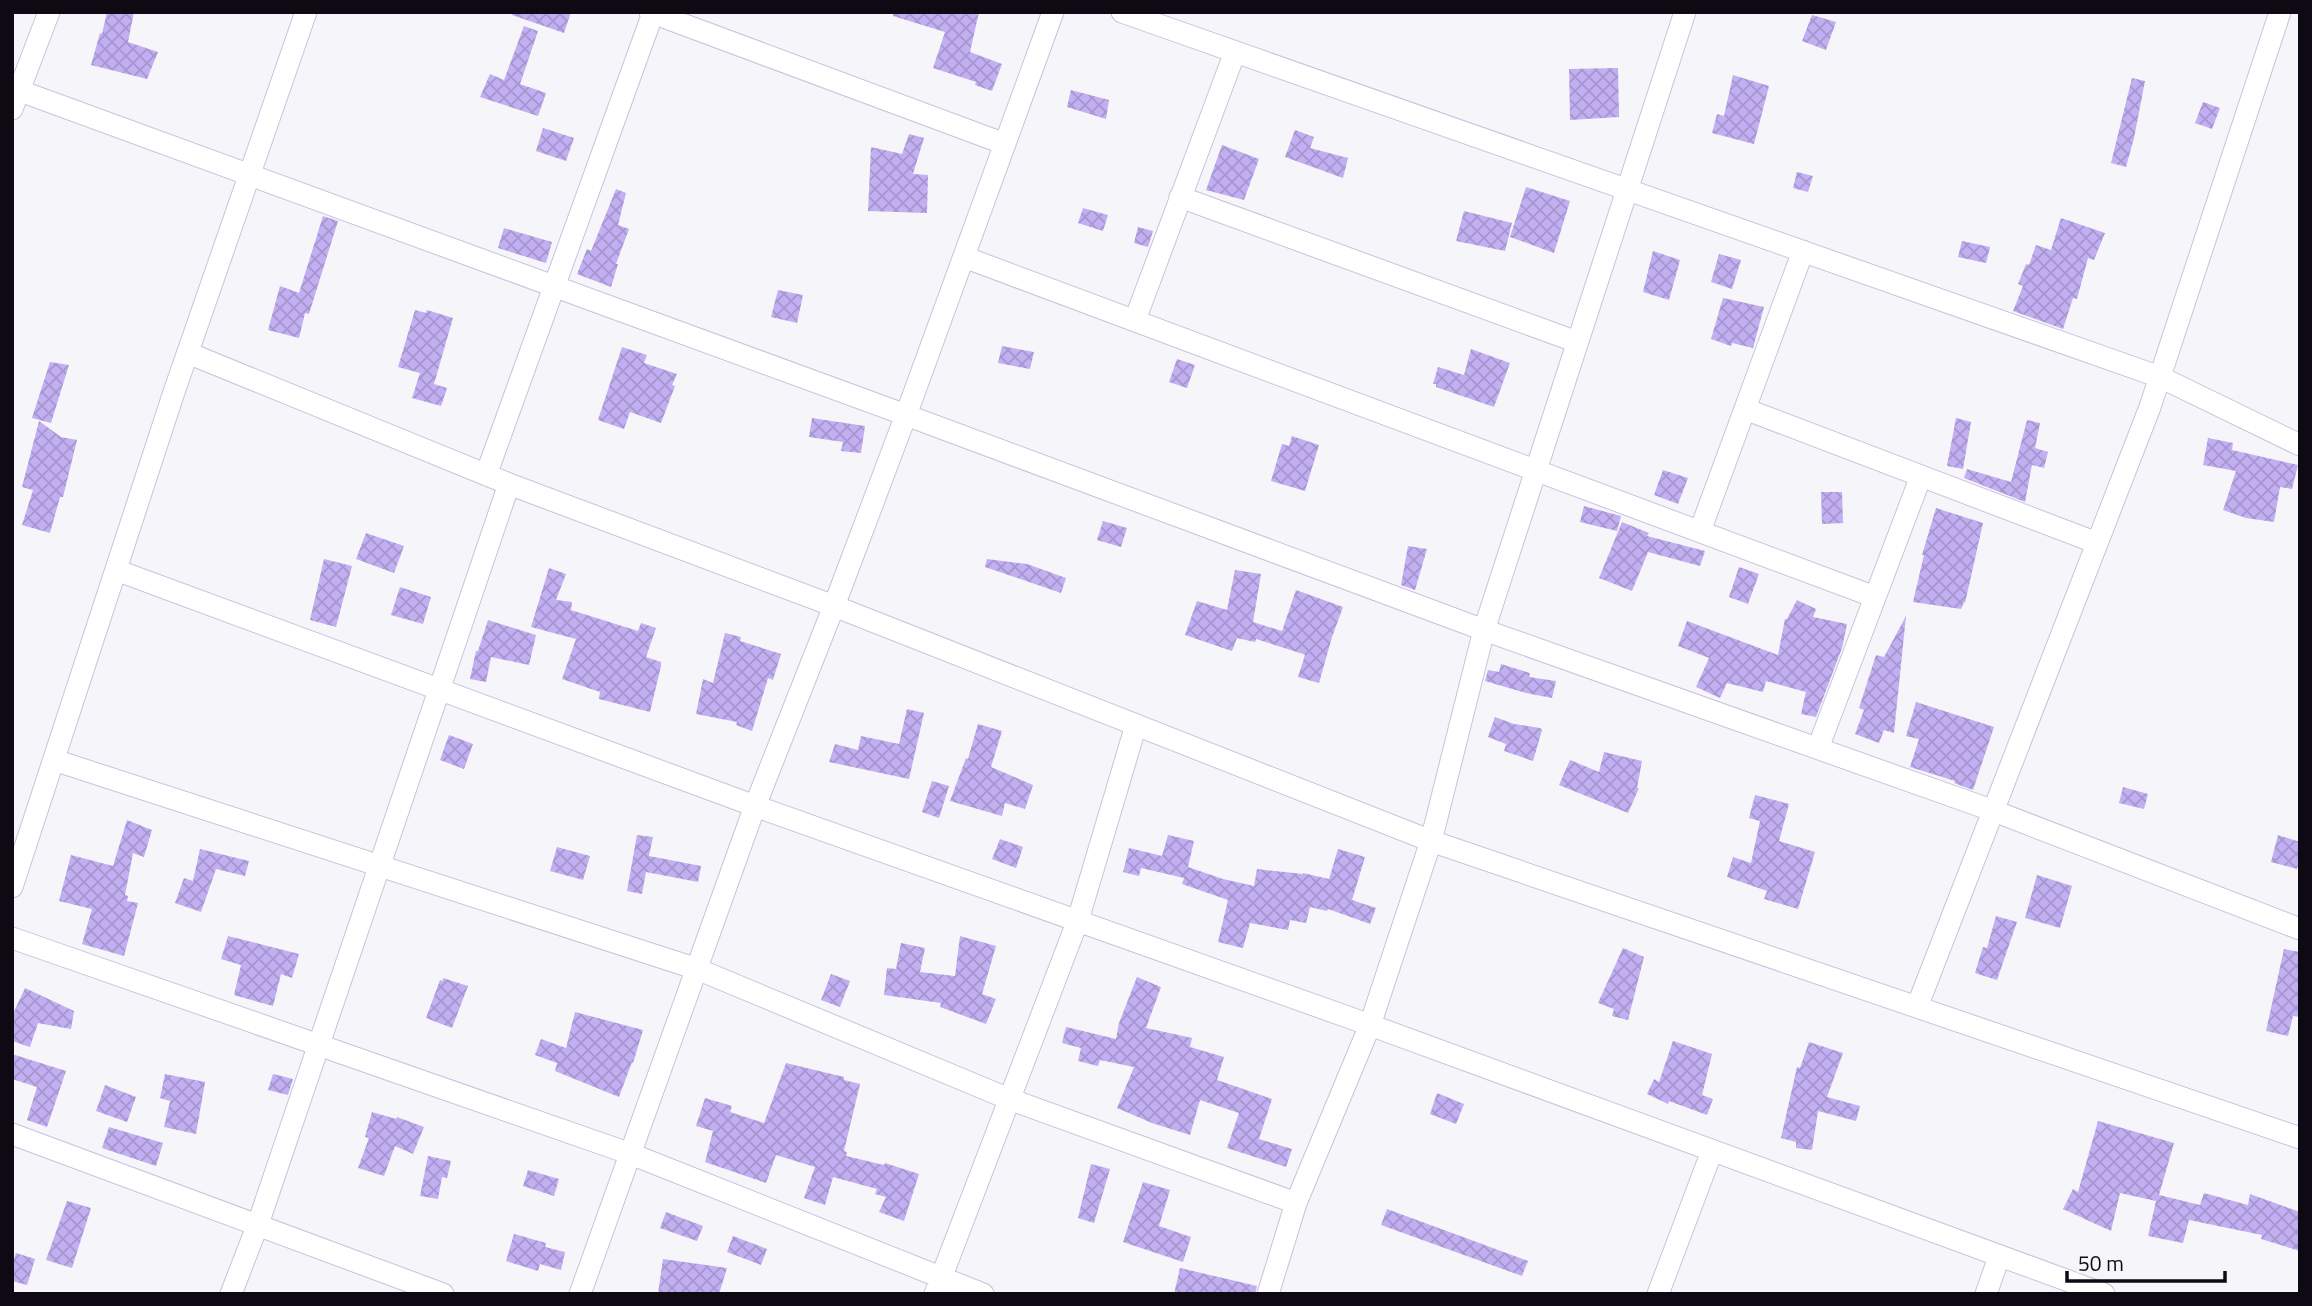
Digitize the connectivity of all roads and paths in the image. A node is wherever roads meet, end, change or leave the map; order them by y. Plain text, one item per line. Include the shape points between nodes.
1 (49, 12) edge
2 (306, 12) edge
3 (1053, 12) edge
4 (1122, 12) edge
5 (1685, 12) edge
6 (2280, 12) edge
7 (652, 13) edge
8 (1235, 52) junction
9 (15, 96) edge
10 (1005, 144) junction
11 (249, 176) junction
12 (1627, 189) junction
13 (1180, 197) junction
14 (1803, 251) junction
15 (964, 257) junction
16 (554, 287) junction
17 (1135, 320) junction
18 (1577, 342) junction
19 (188, 353) junction
20 (2160, 377) junction
21 (1745, 409) junction
22 (906, 415) junction
23 (2300, 445) edge
24 (1536, 470) junction
25 (486, 475) junction
26 (1921, 476) junction
27 (509, 484) junction
28 (1700, 531) junction
29 (2097, 543) junction
30 (116, 570) junction
31 (1875, 597) junction
32 (834, 606) junction
33 (1484, 630) junction
34 (440, 690) junction
35 (1136, 725) junction
36 (1818, 748) junction
37 (54, 760) junction
38 (755, 806) junction
39 (1994, 811) junction
40 (1431, 841) junction
41 (380, 866) junction
42 (12, 887) edge
43 (1078, 920) junction
44 (2300, 929) edge
45 (12, 938) edge
46 (697, 969) junction
47 (1917, 1007) junction
48 (1370, 1025) junction
49 (319, 1045) junction
50 (1009, 1099) junction
51 (12, 1134) edge
52 (2300, 1138) edge
53 (1712, 1151) junction
54 (631, 1154) junction
55 (1296, 1203) junction
56 (258, 1224) junction
57 (1999, 1257) junction
58 (938, 1286) edge
59 (230, 1294) edge
60 (443, 1294) edge
61 (580, 1294) edge
62 (983, 1294) edge
63 (1268, 1294) edge
64 (1658, 1294) edge
65 (1986, 1294) edge
66 (2104, 1294) edge

1 - 9 street
2 - 11 street
3 - 10 street
4 - 8 street
5 - 12 street
6 - 20 street
7 - 10 street
7 - 16 street
8 - 12 street
8 - 13 street
9 - 11 street
10 - 15 street
11 - 16 street
11 - 19 street
12 - 14 street
12 - 18 street
13 - 17 street
13 - 18 street
14 - 20 street
14 - 21 street
15 - 17 street
15 - 22 street
16 - 22 street
16 - 25 street
17 - 24 street
18 - 24 street
19 - 25 street
19 - 30 street
20 - 23 street
20 - 29 street
21 - 26 street
21 - 28 street
22 - 32 street
22 - 33 street
24 - 28 street
24 - 33 street
25 - 27 street
26 - 29 street
26 - 31 street
27 - 32 street
27 - 34 street
28 - 31 street
29 - 39 street
30 - 34 street
30 - 37 street
31 - 36 street
32 - 35 street
32 - 38 street
33 - 36 street
33 - 40 street
34 - 38 street
34 - 41 street
35 - 40 street
35 - 43 street
36 - 39 street
37 - 41 street
37 - 42 street
38 - 43 street
38 - 46 street
39 - 44 street
39 - 47 street
40 - 47 street
40 - 48 street
41 - 46 street
41 - 49 street
43 - 48 street
43 - 50 street
45 - 49 street
46 - 50 street
46 - 54 street
47 - 52 street
48 - 53 street
48 - 55 street
49 - 54 street
49 - 56 street
50 - 55 street
50 - 58 street
51 - 56 street
53 - 57 street
53 - 64 street
54 - 58 street
54 - 61 street
55 - 63 street
56 - 59 street
56 - 60 street
57 - 65 street
57 - 66 street
58 - 62 street

